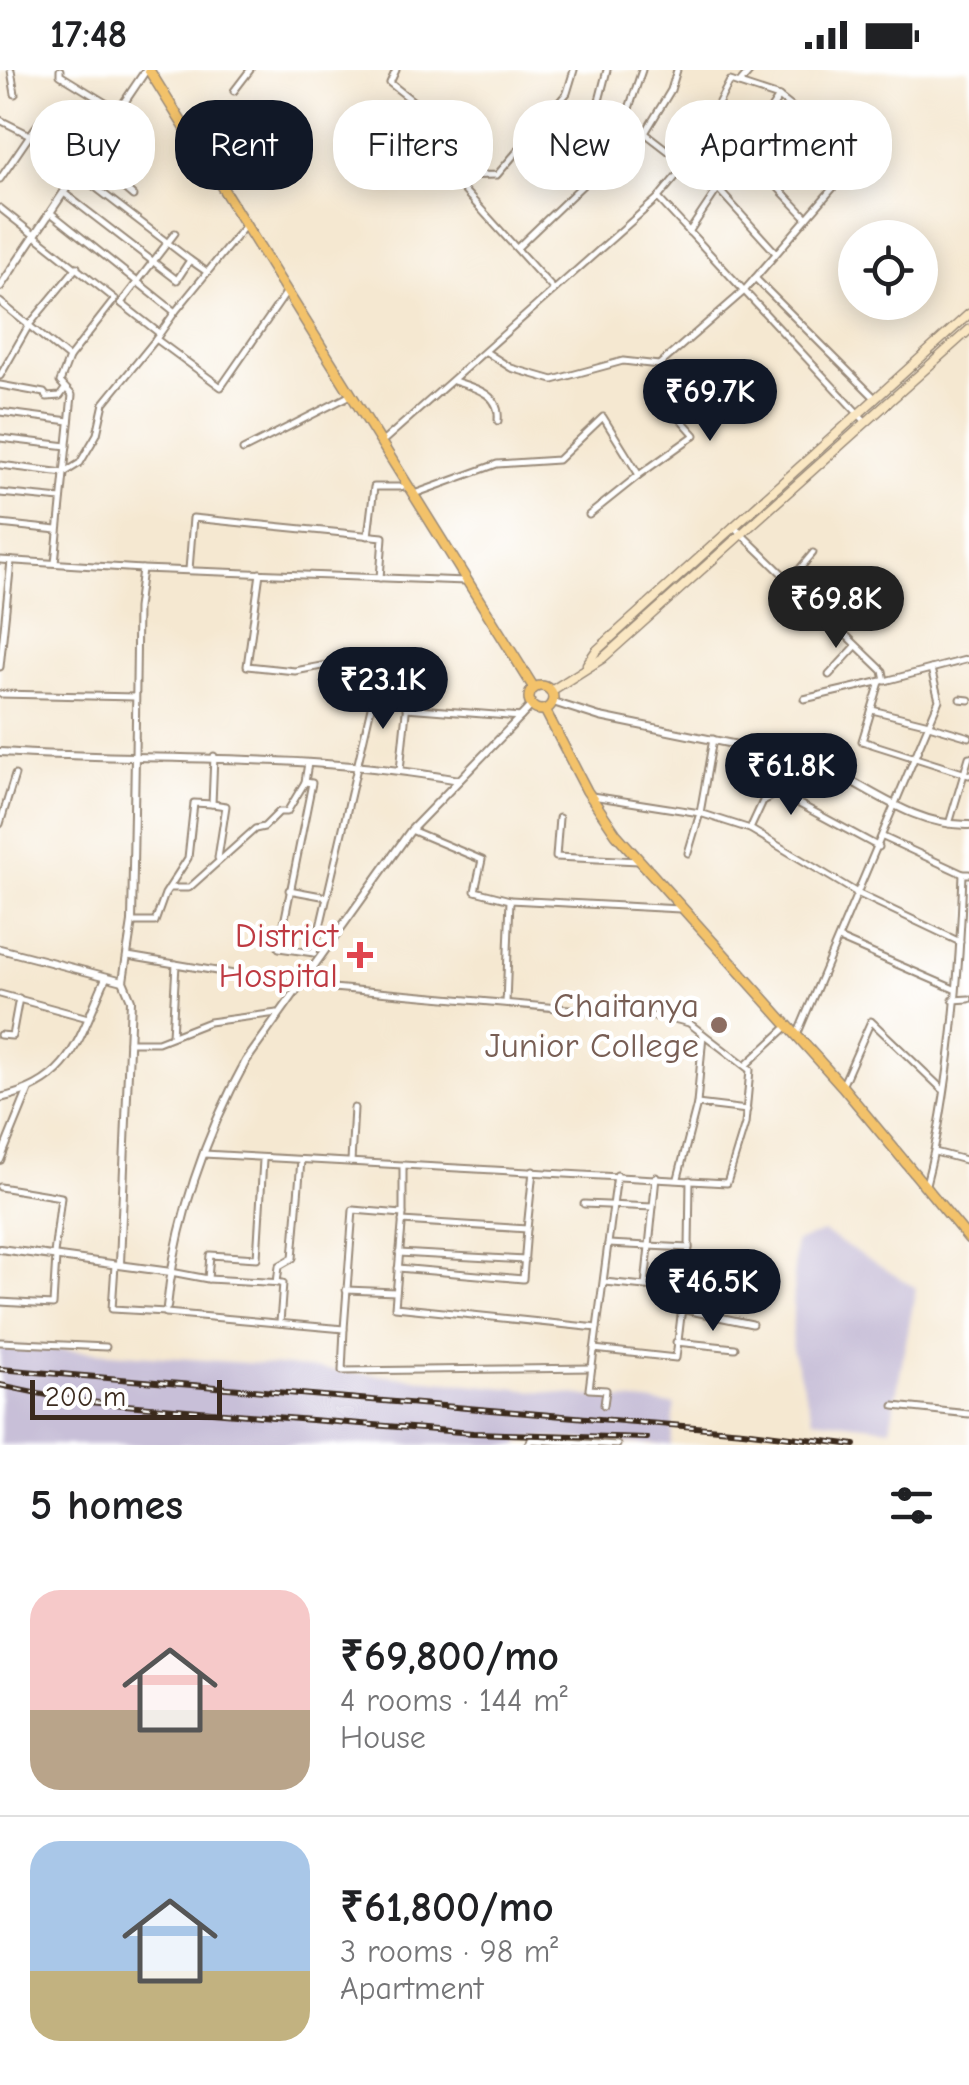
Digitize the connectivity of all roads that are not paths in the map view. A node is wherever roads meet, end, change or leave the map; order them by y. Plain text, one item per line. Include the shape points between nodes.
1 (11, 70) edge
2 (60, 70) edge
3 (250, 70) edge
4 (396, 70) edge
5 (574, 70) edge
6 (608, 70) edge
7 (642, 70) edge
8 (677, 70) edge
9 (751, 70) edge
10 (152, 72) edge
11 (739, 84) junction
12 (234, 91) dead end
13 (15, 94) dead end
14 (779, 97) junction
15 (101, 100) edge
16 (127, 100) edge
17 (411, 100) edge
18 (600, 100) edge
19 (632, 100) edge
20 (720, 100) edge
21 (777, 100) edge
22 (783, 100) edge
23 (0, 120) edge
24 (645, 131) edge
25 (30, 135) joint
26 (493, 175) edge
27 (0, 179) edge
28 (99, 190) edge
29 (125, 190) edge
30 (464, 190) edge
31 (577, 190) edge
32 (665, 190) edge
33 (719, 190) joint
34 (781, 190) edge
35 (831, 190) edge
36 (62, 191) joint
37 (132, 196) dead end
38 (658, 198) junction
39 (0, 208) edge
40 (49, 211) junction
41 (807, 218) junction
42 (244, 227) junction
43 (689, 232) junction
44 (35, 233) junction
45 (176, 234) dead end
46 (168, 244) junction
47 (516, 248) junction
48 (776, 253) junction
49 (190, 260) junction
50 (152, 263) junction
51 (76, 267) junction
52 (207, 272) junction
53 (755, 278) junction
54 (138, 282) junction
55 (0, 287) edge
56 (554, 290) junction
57 (743, 292) junction
58 (286, 293) junction
59 (118, 301) junction
60 (0, 302) edge
61 (175, 312) junction
62 (969, 314) edge
63 (958, 324) junction
64 (29, 326) junction
65 (968, 332) edge
66 (157, 336) junction
67 (486, 352) junction
68 (70, 358) junction
69 (0, 376) edge
70 (454, 381) junction
71 (0, 385) edge
72 (66, 388) junction
73 (351, 394) junction
74 (658, 395) dead end
75 (874, 398) junction
76 (0, 412) edge
77 (858, 413) junction
78 (69, 420) junction
79 (498, 421) dead end
80 (865, 421) junction
81 (0, 438) edge
82 (381, 443) junction
83 (67, 446) junction
84 (243, 450) dead end
85 (0, 465) edge
86 (64, 473) junction
87 (639, 475) junction
88 (411, 491) junction
89 (0, 493) edge
90 (61, 499) junction
91 (588, 515) dead end
92 (0, 524) edge
93 (736, 529) junction
94 (58, 530) junction
95 (368, 536) junction
96 (814, 553) dead end
97 (0, 560) edge
98 (11, 561) junction
99 (54, 563) junction
100 (142, 569) junction
101 (189, 570) junction
102 (260, 573) junction
103 (856, 576) dead end
104 (380, 578) junction
105 (469, 582) junction
106 (788, 583) junction
107 (822, 615) junction
108 (856, 646) junction
109 (969, 659) edge
110 (382, 664) junction
111 (0, 667) edge
112 (931, 669) junction
113 (829, 676) dead end
114 (883, 681) junction
115 (534, 688) junction
116 (0, 694) edge
117 (134, 697) junction
118 (960, 698) dead end
119 (804, 699) dead end
120 (969, 700) edge
121 (550, 701) junction
122 (532, 706) junction
123 (406, 708) junction
124 (872, 710) junction
125 (521, 717) junction
126 (929, 724) junction
127 (969, 737) edge
128 (713, 739) junction
129 (0, 752) edge
130 (135, 756) junction
131 (214, 756) junction
132 (798, 757) junction
133 (969, 757) edge
134 (915, 760) junction
135 (308, 762) junction
136 (358, 764) junction
137 (400, 770) junction
138 (966, 774) edge
139 (15, 775) dead end
140 (460, 780) junction
141 (305, 782) junction
142 (780, 793) junction
143 (590, 796) junction
144 (212, 804) junction
145 (896, 808) junction
146 (700, 813) junction
147 (559, 818) dead end
148 (0, 824) edge
149 (949, 824) junction
150 (969, 825) edge
151 (750, 829) junction
152 (411, 830) junction
153 (884, 837) junction
154 (879, 848) junction
155 (688, 853) dead end
156 (218, 859) junction
157 (639, 861) junction
158 (966, 874) edge
159 (169, 888) junction
160 (288, 890) junction
161 (858, 894) junction
162 (327, 897) junction
163 (510, 900) junction
164 (680, 909) junction
165 (132, 922) junction
166 (969, 938) edge
167 (839, 939) junction
168 (960, 940) junction
169 (0, 949) edge
170 (318, 953) junction
171 (128, 956) junction
172 (176, 964) junction
173 (105, 980) junction
174 (123, 982) junction
175 (300, 985) junction
176 (954, 989) junction
177 (0, 994) edge
178 (19, 998) junction
179 (969, 999) edge
180 (953, 1000) junction
181 (506, 1002) junction
182 (277, 1013) junction
183 (88, 1018) junction
184 (788, 1026) junction
185 (702, 1034) junction
186 (0, 1035) edge
187 (797, 1035) junction
188 (172, 1037) junction
189 (130, 1042) junction
190 (747, 1064) junction
191 (842, 1086) junction
192 (942, 1089) junction
193 (29, 1090) junction
194 (0, 1098) edge
195 (697, 1104) junction
196 (354, 1108) dead end
197 (747, 1110) junction
198 (934, 1152) junction
199 (204, 1154) junction
200 (0, 1160) edge
201 (263, 1160) junction
202 (302, 1160) junction
203 (969, 1161) edge
204 (351, 1162) junction
205 (402, 1165) junction
206 (533, 1171) junction
207 (617, 1175) junction
208 (656, 1177) junction
209 (678, 1178) junction
210 (690, 1180) junction
211 (926, 1184) junction
212 (0, 1187) edge
213 (584, 1204) dead end
214 (613, 1204) junction
215 (653, 1208) junction
216 (402, 1217) junction
217 (528, 1229) junction
218 (969, 1239) edge
219 (608, 1244) junction
220 (649, 1246) junction
221 (689, 1248) junction
222 (0, 1249) edge
223 (399, 1253) junction
224 (55, 1254) junction
225 (525, 1260) junction
226 (117, 1263) junction
227 (398, 1268) junction
228 (170, 1272) junction
229 (208, 1279) junction
230 (604, 1282) junction
231 (277, 1283) junction
232 (646, 1286) junction
233 (346, 1290) junction
234 (683, 1290) junction
235 (396, 1292) junction
236 (0, 1302) edge
237 (680, 1309) junction
238 (166, 1310) junction
239 (280, 1323) junction
240 (752, 1324) dead end
241 (597, 1328) junction
242 (344, 1329) junction
243 (0, 1342) edge
244 (676, 1342) junction
245 (106, 1347) dead end
246 (735, 1348) dead end
247 (594, 1349) junction
248 (592, 1368) junction
249 (604, 1405) dead end
250 (894, 1406) dead end
251 (969, 1414) edge
252 (527, 1445) edge
253 (618, 1445) edge

1 - 13 street
2 - 15 street
3 - 12 street
4 - 17 street via 390,84
5 - 26 street via 567,93
6 - 18 street
7 - 19 street
8 - 24 street
9 - 11 street
10 - 16 street
10 - 42 highway
11 - 14 street
11 - 20 street via 730,80
14 - 21 street
14 - 22 street
23 - 25 street
25 - 27 street
28 - 46 street
29 - 37 street
30 - 47 street
31 - 47 street
32 - 38 street
33 - 43 street
33 - 48 street
34 - 41 street
35 - 41 street
36 - 40 street
36 - 50 street
38 - 43 street
38 - 56 street
39 - 44 street
40 - 44 street
40 - 54 street
41 - 48 street
42 - 52 street
42 - 58 highway
43 - 57 street
44 - 51 street
44 - 55 street
45 - 46 street
46 - 49 street
46 - 50 street
47 - 56 street
48 - 53 street
49 - 50 street via 177,280
49 - 52 street
50 - 54 street
51 - 59 street
51 - 64 street
52 - 61 street
53 - 57 street
53 - 75 street
54 - 59 street
54 - 61 street
56 - 67 street
57 - 67 street via 659,365 623,362 553,380 511,368
57 - 77 street
58 - 66 street via 221,387
58 - 73 highway
59 - 66 street
59 - 68 street
60 - 64 street
61 - 66 street
62 - 63 main road
63 - 65 street
63 - 75 main road
64 - 68 street
64 - 69 street
65 - 80 main road
66 - 86 street via 104,404 80,463
67 - 70 street
68 - 72 street via 60,382
70 - 79 street via 494,399
70 - 82 street
71 - 72 street via 48,398
72 - 78 street via 72,395
73 - 82 highway
73 - 84 street
74 - 87 street via 694,435
75 - 77 main road
76 - 78 street
77 - 80 street
77 - 93 main road
78 - 83 street
80 - 93 main road
81 - 83 street
82 - 88 highway
83 - 86 street
85 - 86 street
86 - 90 street
87 - 88 street via 603,417 558,460 496,464
87 - 91 street
88 - 95 street via 374,487
88 - 105 highway
89 - 90 street
90 - 94 street
92 - 94 street
93 - 106 street
93 - 121 main road
94 - 99 street
95 - 101 street via 192,518
95 - 104 street via 383,538
96 - 106 street
97 - 98 street
98 - 99 street
98 - 111 street
99 - 100 street
100 - 101 street
100 - 117 street
101 - 102 street
102 - 104 street
102 - 110 street via 248,666 295,671 354,660
103 - 107 street
104 - 105 street
105 - 115 highway
106 - 107 street
107 - 108 street
108 - 113 street
108 - 114 street via 883,671
109 - 112 street
110 - 123 street via 410,673
110 - 136 street
112 - 114 street
112 - 126 street via 938,700
114 - 119 street
114 - 124 street
115 - 121 highway via 544,686
115 - 122 highway
116 - 117 street
117 - 130 street
118 - 120 street
121 - 122 highway
121 - 128 street
121 - 143 highway
122 - 125 street
123 - 125 street
123 - 137 street
124 - 126 street
124 - 134 street via 862,741
125 - 140 street
126 - 127 street
126 - 134 street
128 - 132 street
128 - 146 street
129 - 130 street
130 - 131 street
130 - 165 street
131 - 135 street
131 - 144 street
132 - 142 street
132 - 145 street via 836,770
133 - 138 street
134 - 138 street
134 - 145 street
135 - 136 street
135 - 141 street
136 - 137 street
136 - 162 street
137 - 140 street
138 - 149 street
139 - 148 street
140 - 152 street
141 - 156 street via 287,812
141 - 160 street via 312,783 309,808
142 - 151 street via 763,801
142 - 154 street
143 - 146 street
143 - 157 highway
144 - 156 street via 226,806
144 - 159 street via 194,803 188,858
145 - 149 street
145 - 153 street
146 - 151 street
146 - 155 street
147 - 157 street via 556,857
149 - 150 street
151 - 161 street
152 - 163 street via 482,860 475,891
152 - 170 street
153 - 154 street
153 - 158 street
154 - 161 street
156 - 159 street via 189,888
157 - 164 highway
158 - 168 street
159 - 165 street via 155,922
160 - 162 street
160 - 170 street via 279,948
161 - 167 street
161 - 168 street
162 - 170 street
163 - 164 street
163 - 181 street
164 - 184 highway
165 - 171 street
166 - 168 street
167 - 176 street
167 - 187 street
168 - 176 street
169 - 173 street
170 - 175 street
171 - 172 street
171 - 174 street
172 - 175 street
172 - 188 street
173 - 174 street
173 - 183 street
174 - 189 street
175 - 181 street
175 - 182 street
176 - 180 street
177 - 178 street
178 - 183 street
178 - 186 street via 12,1036
179 - 180 street
180 - 192 street
181 - 185 street via 670,1018
182 - 188 street via 210,1022
182 - 199 street via 224,1102
183 - 193 street via 68,1064
184 - 187 highway
184 - 190 street
185 - 190 street
185 - 195 street
187 - 191 highway
188 - 189 street
189 - 226 street
190 - 197 street
191 - 192 street via 871,1021
191 - 211 highway
192 - 198 street
193 - 194 street
193 - 200 street
195 - 197 street
195 - 209 street
196 - 204 street
197 - 210 street via 728,1183
198 - 203 street
198 - 211 street
199 - 201 street
199 - 228 street
201 - 202 street
201 - 229 street via 257,1258 210,1255
202 - 204 street
202 - 231 street via 293,1258 279,1266
204 - 205 street
205 - 206 street
205 - 216 street
206 - 207 street
206 - 217 street
207 - 208 street
207 - 214 street
208 - 209 street
208 - 215 street
209 - 210 street
210 - 221 street
211 - 218 highway
212 - 224 street via 61,1197
213 - 214 street
214 - 215 street
214 - 219 street
215 - 220 street
216 - 217 street
216 - 223 street
216 - 233 street via 353,1210
217 - 225 street
219 - 220 street
219 - 230 street
220 - 221 street
220 - 232 street
221 - 234 street
222 - 224 street
223 - 225 street
223 - 227 street
224 - 226 street
224 - 236 street via 54,1305
225 - 227 street via 523,1279
226 - 228 street
226 - 238 street via 112,1309
227 - 235 street
228 - 229 street
228 - 238 street
229 - 231 street
230 - 232 street
230 - 241 street
231 - 239 street via 283,1284
232 - 234 street
233 - 235 street
233 - 242 street
234 - 237 street
235 - 241 street via 395,1307
237 - 240 street
237 - 244 street
238 - 239 street
239 - 242 street
241 - 247 street
242 - 248 street via 342,1371
243 - 245 street
244 - 246 street
244 - 247 street via 676,1358
247 - 248 street
248 - 249 street via 588,1389 606,1390
250 - 251 street
252 - 253 street

